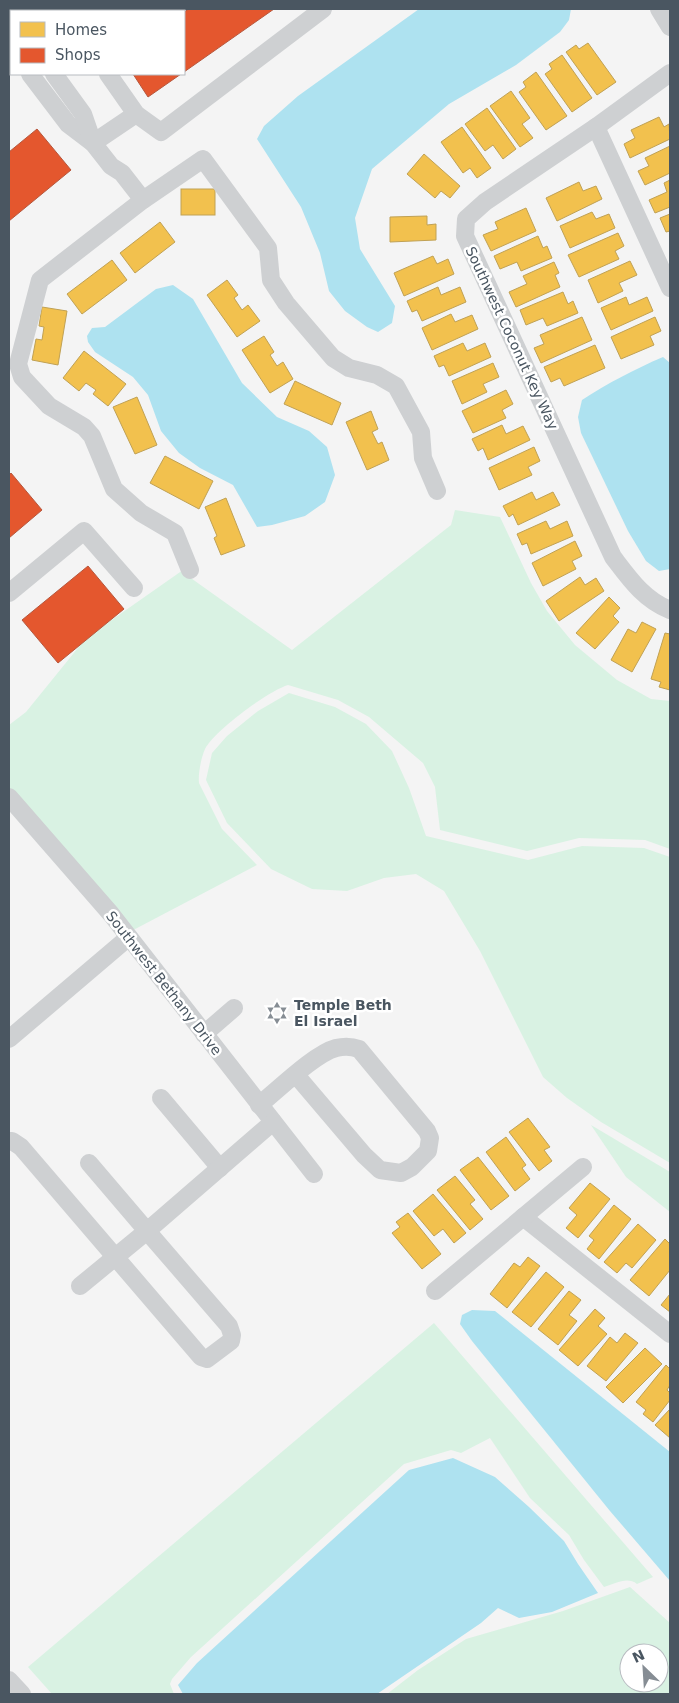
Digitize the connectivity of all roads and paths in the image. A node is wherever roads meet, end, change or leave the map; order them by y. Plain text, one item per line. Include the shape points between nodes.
1 (323, 9) edge
2 (659, 9) edge
3 (670, 27) edge
4 (670, 73) edge
5 (31, 75) edge
6 (55, 75) edge
7 (109, 75) edge
8 (136, 114) junction
9 (596, 127) junction
10 (93, 142) junction
11 (138, 204) junction
12 (670, 288) edge
13 (436, 491) dead end
14 (190, 570) dead end
15 (134, 588) dead end
16 (9, 593) edge
17 (670, 610) edge
18 (9, 797) edge
19 (129, 937) junction
20 (234, 1008) dead end
21 (204, 1034) junction
22 (9, 1039) edge
23 (296, 1075) junction
24 (161, 1098) dead end
25 (259, 1105) junction
26 (272, 1122) junction
27 (9, 1141) edge
28 (89, 1163) dead end
29 (583, 1167) dead end
30 (220, 1168) junction
31 (314, 1174) dead end
32 (523, 1217) junction
33 (147, 1231) junction
34 (115, 1257) junction
35 (80, 1286) dead end
36 (435, 1291) dead end
37 (670, 1334) edge
38 (9, 1680) edge
39 (22, 1694) edge

1 - 8 street via 160,132
2 - 3 street
4 - 9 street, Southwest Coconut Key Way
5 - 10 street via 68,124
6 - 10 street via 83,114
7 - 8 street
8 - 10 street
9 - 12 street
9 - 17 street, Southwest Coconut Key Way via 486,202 466,219 465,236 613,556 638,590
10 - 11 street via 111,166 112,181
11 - 13 street via 203,159 268,248 272,280 286,303 333,358 349,368 377,376 396,386 421,432 423,458
11 - 14 street via 40,280 18,364 22,377 49,406 84,427 92,436 114,489 141,513 175,533
15 - 16 street via 84,531
18 - 19 street, Southwest Bethany Drive
19 - 21 street, Southwest Bethany Drive
19 - 22 street
20 - 21 street
21 - 25 street, Southwest Bethany Drive
23 - 23 street via 335,1048 350,1046 359,1049 427,1131 430,1138 428,1151 401,1173 380,1170
23 - 25 street
24 - 30 street
25 - 26 street, Southwest Bethany Drive
26 - 30 street
26 - 31 street, Southwest Bethany Drive
27 - 34 street via 21,1147
28 - 33 street
29 - 32 street
30 - 33 street
32 - 36 street
32 - 37 street
33 - 34 street
33 - 34 street via 229,1326 231,1341 213,1356 201,1357
34 - 35 street
38 - 39 street

